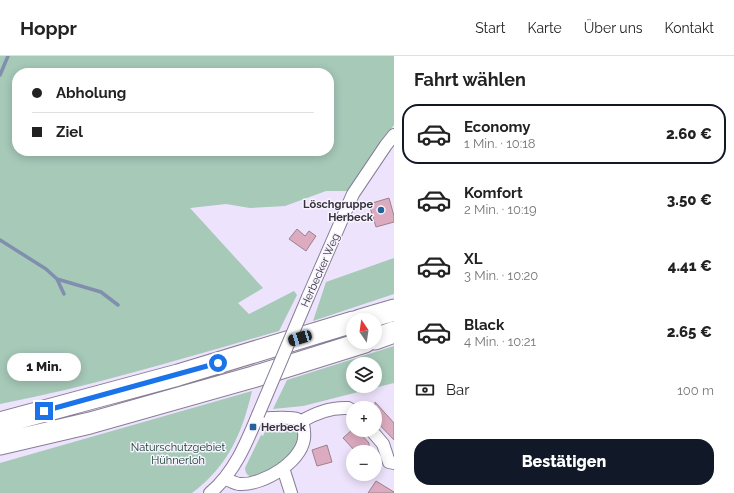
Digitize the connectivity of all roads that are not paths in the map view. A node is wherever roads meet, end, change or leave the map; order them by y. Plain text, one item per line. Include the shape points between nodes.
1 (394, 135) edge
2 (394, 310) edge
3 (382, 314) edge
4 (346, 324) edge
5 (394, 332) edge
6 (382, 336) edge
7 (346, 348) edge
8 (74, 403) junction
9 (346, 408) edge
10 (0, 416) edge
11 (258, 416) junction
12 (300, 422) junction
13 (0, 423) edge
14 (377, 437) edge
15 (0, 444) edge
16 (394, 463) edge
17 (283, 468) junction
18 (225, 478) junction
19 (210, 493) edge
20 (291, 493) edge

1 - 11 street, Herbecker Weg, bridge via 354,194
2 - 3 highway
4 - 8 highway via 185,373
5 - 6 highway
7 - 15 highway via 90,423
8 - 10 highway
8 - 13 highway
9 - 12 street via 315,413
11 - 12 street via 266,419 291,418
11 - 18 street, Herbecker Weg via 236,464
12 - 17 street via 304,428 304,443
14 - 16 street via 383,444 389,462
17 - 18 street via 252,482 240,484
17 - 20 street
18 - 19 street, Herbecker Weg

